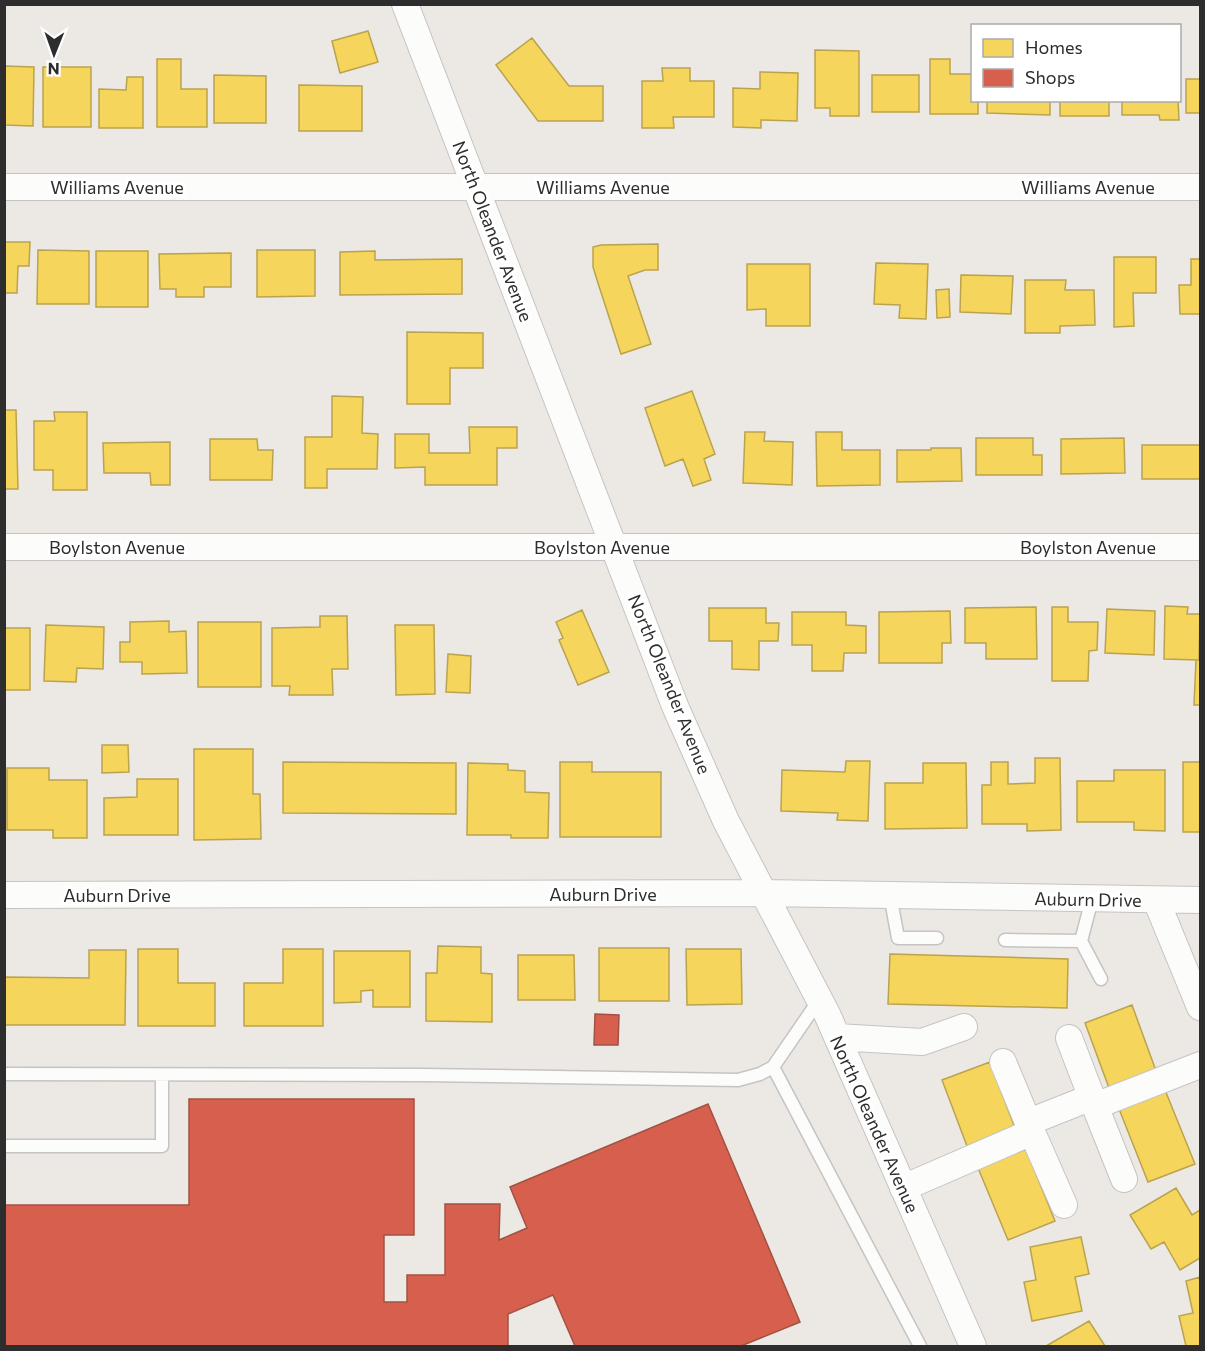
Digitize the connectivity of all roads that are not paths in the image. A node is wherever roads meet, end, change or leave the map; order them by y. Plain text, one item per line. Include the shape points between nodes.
1 (405, 4) edge
2 (4, 187) edge
3 (475, 187) junction
4 (1200, 187) edge
5 (4, 547) edge
6 (616, 547) junction
7 (1200, 547) edge
8 (762, 893) junction
9 (4, 895) edge
10 (890, 895) junction
11 (1092, 899) junction
12 (1156, 900) junction
13 (1200, 900) edge
14 (937, 938) dead end
15 (1005, 940) dead end
16 (1080, 941) junction
17 (1101, 979) dead end
18 (819, 1000) junction
19 (1200, 1007) edge
20 (964, 1027) dead end
21 (837, 1037) junction
22 (1069, 1038) dead end
23 (1003, 1062) dead end
24 (1200, 1065) edge
25 (773, 1067) junction
26 (4, 1074) edge
27 (162, 1075) junction
28 (1094, 1101) junction
29 (1030, 1127) junction
30 (4, 1146) edge
31 (1124, 1179) dead end
32 (903, 1188) junction
33 (1064, 1205) dead end
34 (920, 1347) edge
35 (973, 1347) edge

1 - 3 street, North Oleander Avenue
2 - 3 street, Williams Avenue
3 - 4 street, Williams Avenue
3 - 6 street, North Oleander Avenue
5 - 6 street, Boylston Avenue
6 - 7 street, Boylston Avenue
6 - 8 street, North Oleander Avenue via 675,706
8 - 9 street, Auburn Drive
8 - 10 street, Auburn Drive
8 - 18 street, North Oleander Avenue
10 - 11 street, Auburn Drive
10 - 14 lane via 898,938
11 - 12 street, Auburn Drive
11 - 16 lane
12 - 13 street, Auburn Drive
12 - 19 street
15 - 16 lane
16 - 17 lane
18 - 21 street, North Oleander Avenue
18 - 25 lane
20 - 21 street via 922,1042
21 - 32 street, North Oleander Avenue
22 - 28 street
23 - 29 street
24 - 28 street
25 - 27 lane via 738,1080
25 - 34 lane
26 - 27 lane
27 - 30 lane via 162,1146
28 - 29 street
28 - 31 street
29 - 32 street
29 - 33 street
32 - 35 street, North Oleander Avenue

